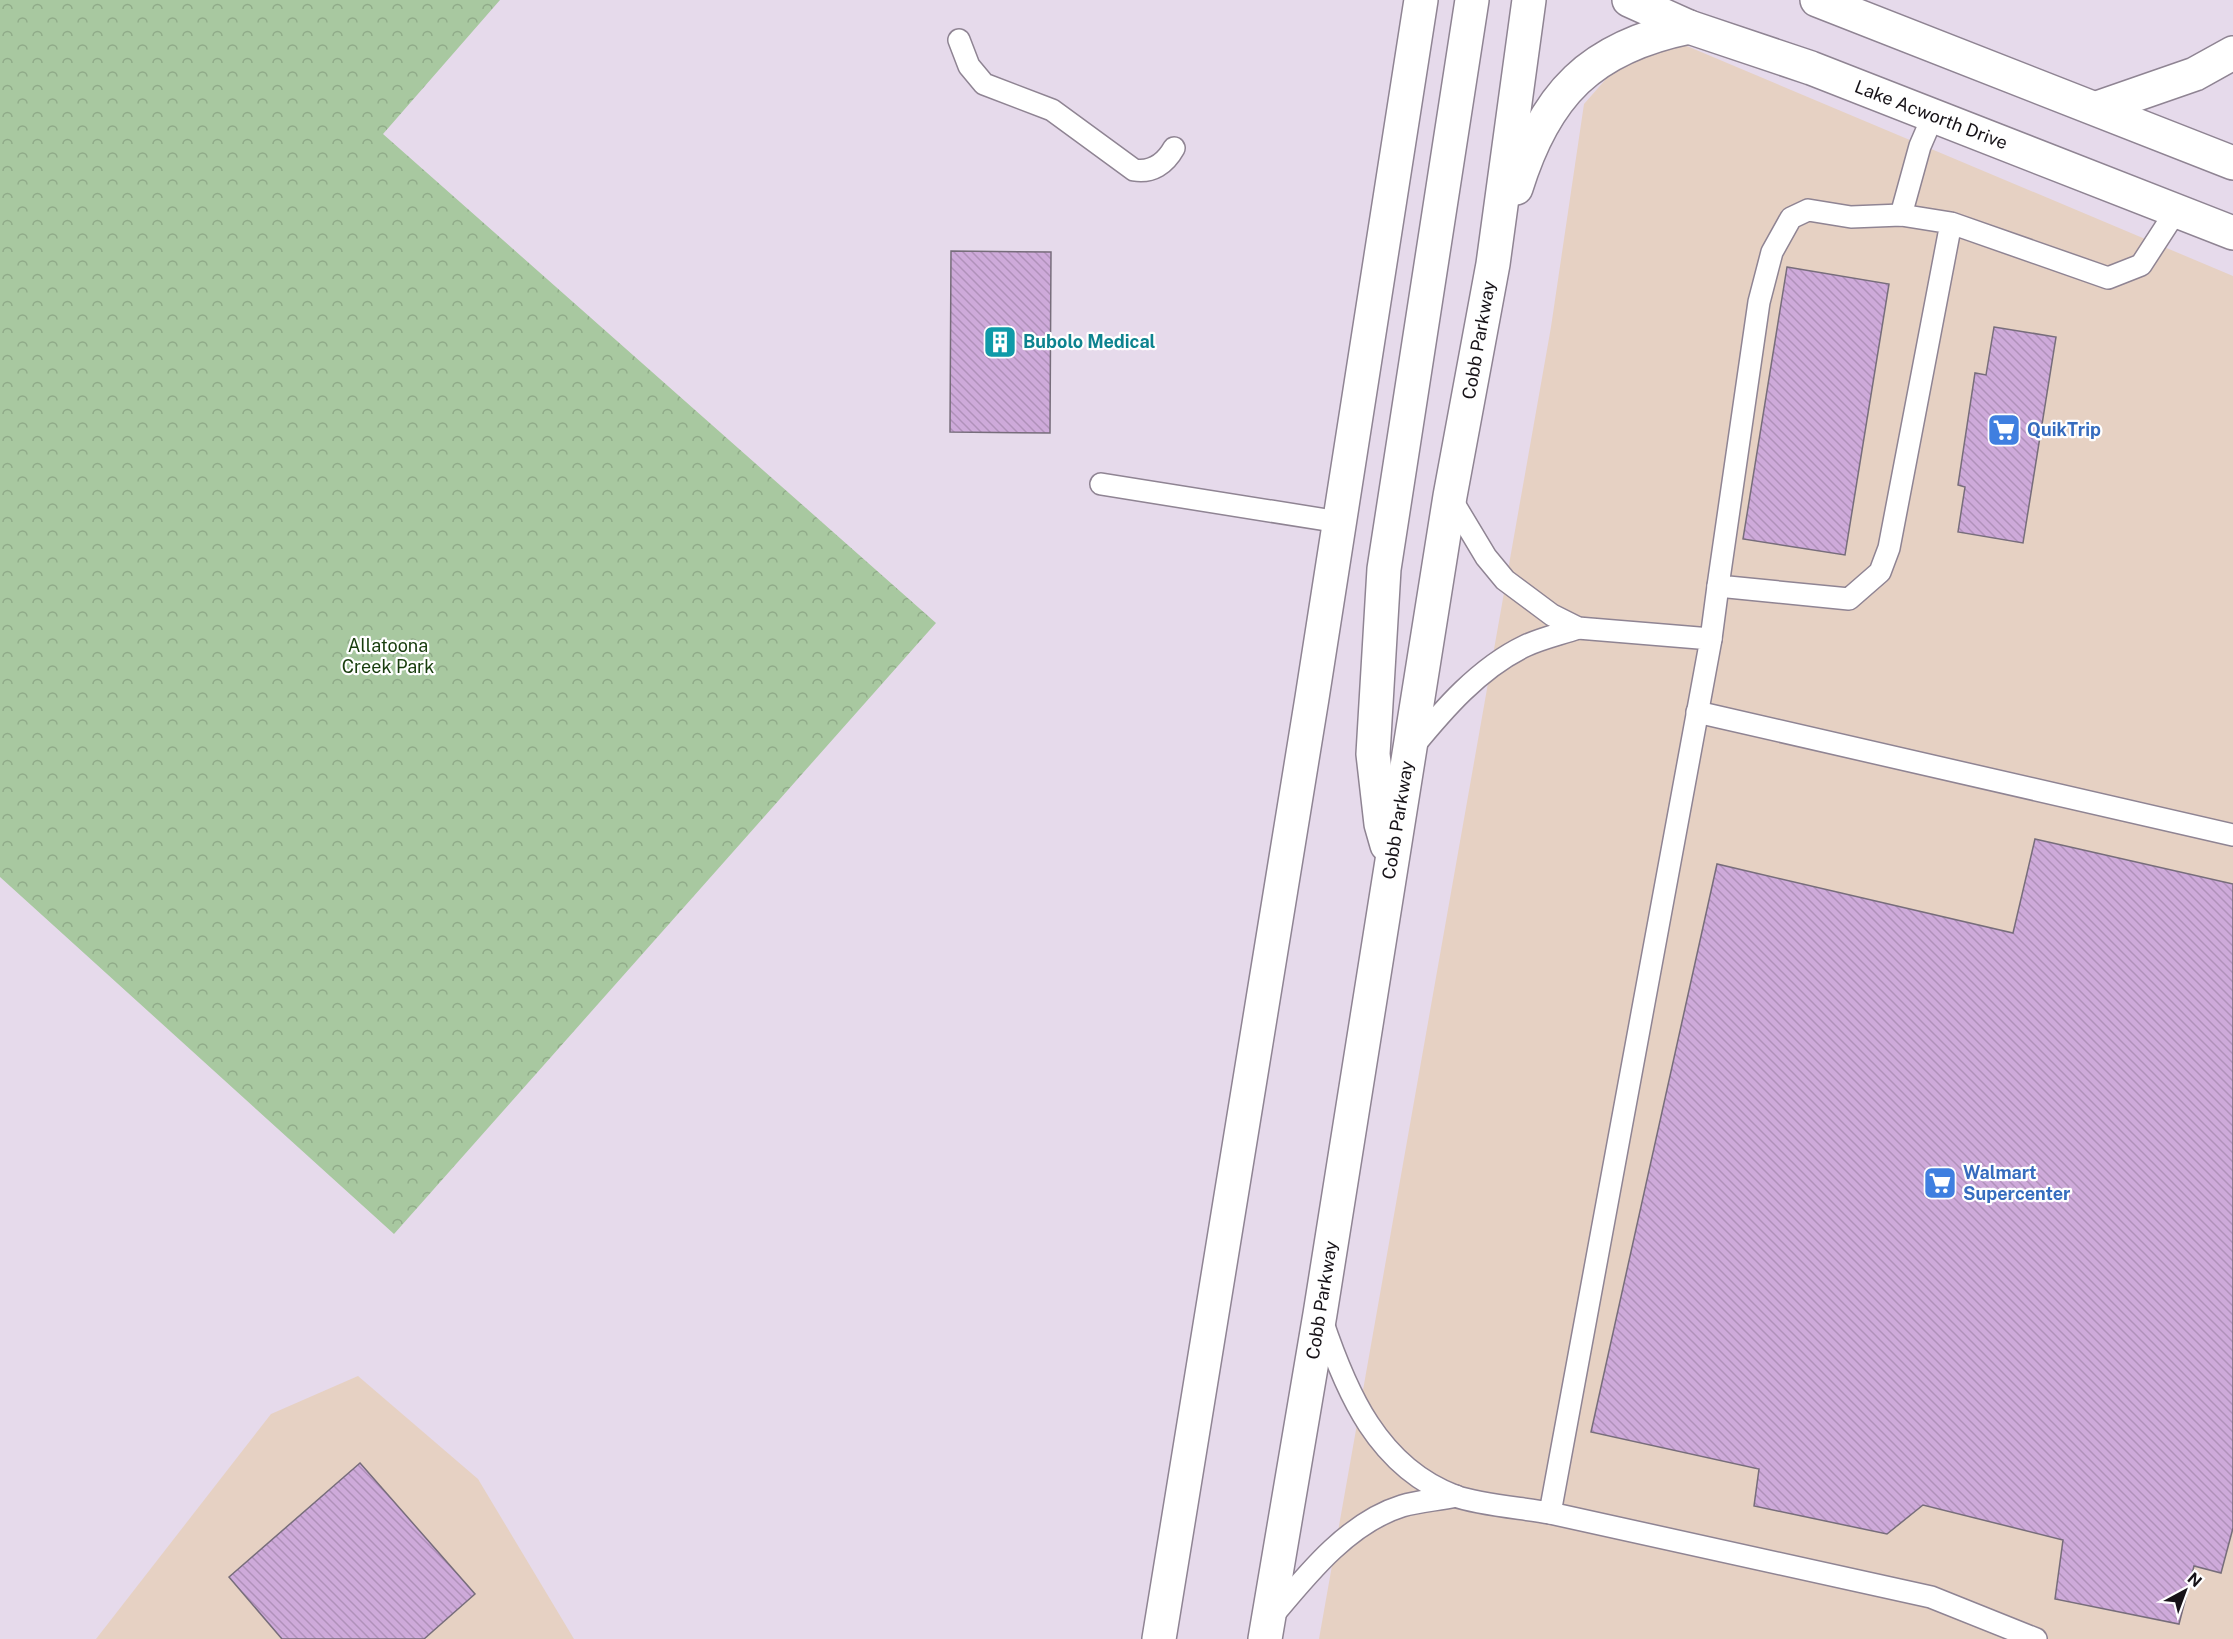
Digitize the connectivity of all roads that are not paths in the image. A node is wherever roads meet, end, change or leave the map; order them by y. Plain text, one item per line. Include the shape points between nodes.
1 (1421, 0) edge
2 (1472, 0) edge
3 (1529, 0) edge
4 (1629, 0) edge
5 (1830, 2) edge
6 (1689, 27) junction
7 (959, 40) dead end
8 (2233, 53) edge
9 (2097, 108) junction
10 (1933, 116) junction
11 (1174, 148) dead end
12 (2233, 163) edge
13 (2176, 211) junction
14 (1901, 215) junction
15 (1951, 223) junction
16 (2233, 233) edge
17 (1492, 264) junction
18 (1101, 484) dead end
19 (1450, 496) junction
20 (1339, 522) junction
21 (1718, 586) junction
22 (1578, 628) junction
23 (1711, 639) junction
24 (1697, 712) junction
25 (1409, 751) junction
26 (2233, 835) edge
27 (1392, 861) junction
28 (1320, 1314) junction
29 (1456, 1496) junction
30 (1550, 1513) junction
31 (1266, 1630) edge
32 (1159, 1639) edge
33 (2036, 1639) edge

1 - 20 main road
2 - 27 main road via 1384,569 1373,754 1381,824
3 - 17 main road, Cobb Parkway
4 - 6 main road, Lake Acworth Drive
5 - 9 main road
6 - 10 main road, Lake Acworth Drive via 1811,68
6 - 17 main road via 1658,33 1601,58 1558,97 1527,152
7 - 11 lane via 969,66 984,84 1052,110 1134,170 1146,172 1158,166
8 - 9 main road via 2187,78
9 - 12 main road
10 - 13 main road, Lake Acworth Drive
10 - 14 lane
13 - 15 lane via 2141,265 2108,278
13 - 16 main road, Lake Acworth Drive
14 - 15 lane
14 - 21 lane via 1851,217 1808,210 1791,218 1772,252 1759,302
15 - 21 lane via 1889,548 1880,572 1849,599
17 - 19 main road, Cobb Parkway
18 - 20 lane
19 - 22 lane via 1486,557 1505,580 1526,598
19 - 25 main road, Cobb Parkway
20 - 32 main road
21 - 23 lane
22 - 23 lane
22 - 25 lane via 1525,646 1504,659 1458,696
23 - 24 lane
24 - 26 lane
24 - 30 lane
25 - 27 main road, Cobb Parkway
27 - 28 main road, Cobb Parkway
28 - 29 lane via 1350,1393 1384,1447 1407,1467
28 - 31 main road, Cobb Parkway
29 - 30 lane
29 - 31 lane via 1401,1506 1355,1532 1306,1577
30 - 33 lane via 1931,1597

